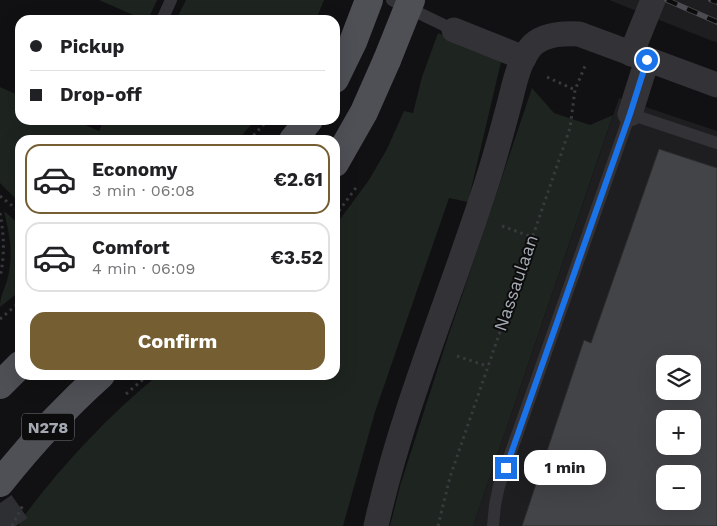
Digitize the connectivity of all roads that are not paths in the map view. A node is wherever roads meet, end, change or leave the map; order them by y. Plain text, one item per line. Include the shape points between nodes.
1 (171, 0) edge
2 (369, 0) edge
3 (392, 0) edge
4 (411, 0) edge
5 (653, 0) edge
6 (164, 15) edge
7 (454, 30) joint
8 (639, 57) junction
9 (524, 58) junction
10 (340, 68) edge
11 (717, 85) edge
12 (630, 114) junction
13 (305, 125) edge
14 (296, 135) edge
15 (717, 143) edge
16 (340, 154) edge
17 (15, 370) edge
18 (96, 380) edge
19 (0, 385) edge
20 (0, 483) edge
21 (376, 526) edge
22 (493, 526) edge

1 - 6 lane
2 - 10 main road
3 - 7 lane
4 - 16 main road, bridge via 364,112
5 - 8 street
7 - 9 street
8 - 9 street via 579,34 563,33 535,44
8 - 11 street
8 - 12 street
9 - 21 street via 476,217 403,425
12 - 15 lane
12 - 22 lane via 499,486
13 - 14 main road
17 - 19 main road
18 - 20 main road, N278 via 60,414

